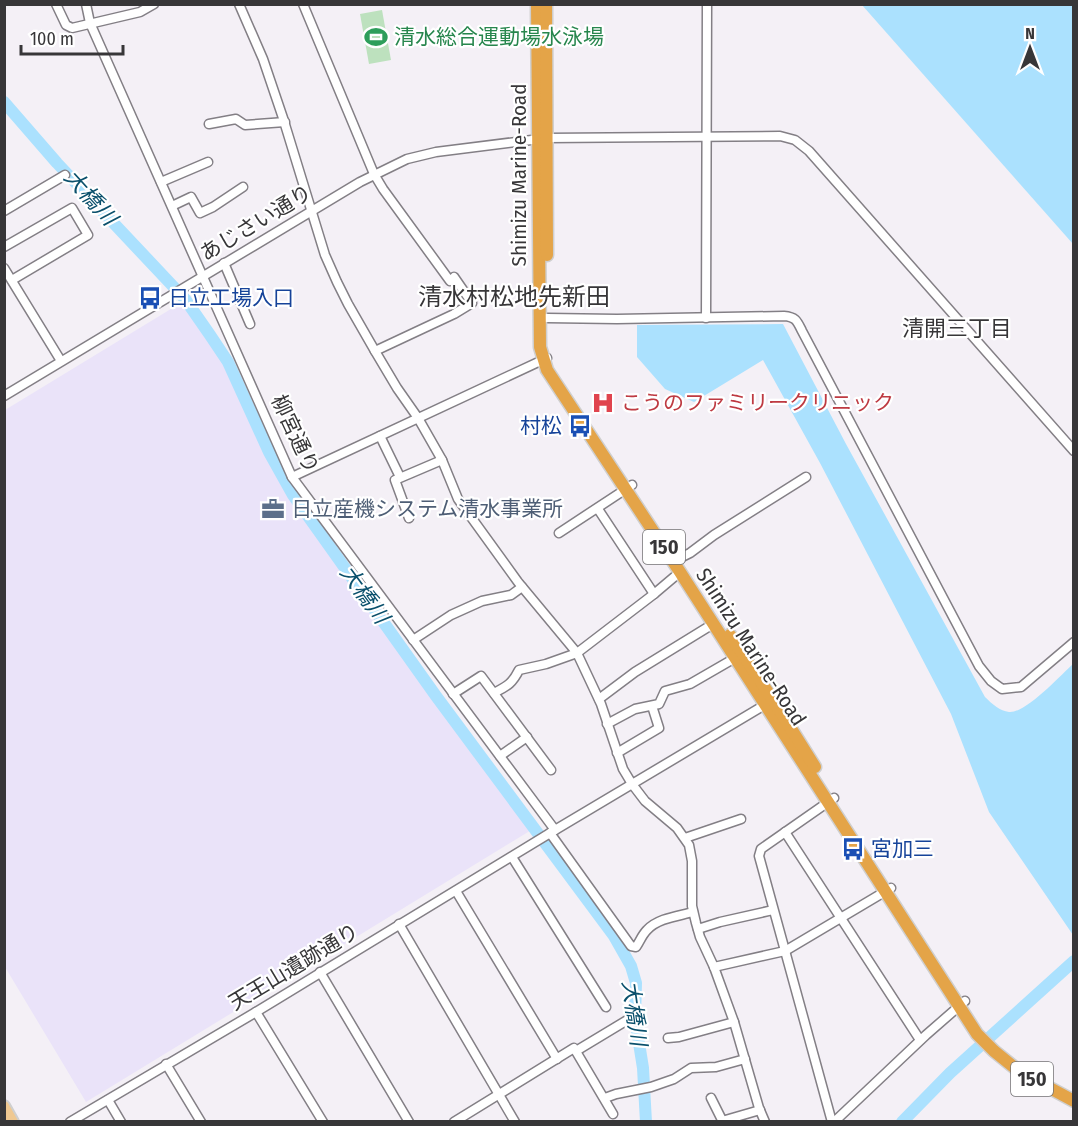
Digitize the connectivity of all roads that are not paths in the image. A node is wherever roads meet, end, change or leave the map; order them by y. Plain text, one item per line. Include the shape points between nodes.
1 (56, 4) edge
2 (86, 4) edge
3 (154, 4) edge
4 (239, 4) edge
5 (303, 4) edge
6 (537, 4) edge
7 (546, 4) edge
8 (707, 4) edge
9 (90, 23) junction
10 (285, 122) junction
11 (209, 124) dead end
12 (706, 136) junction
13 (542, 138) junction
14 (208, 162) dead end
15 (374, 174) junction
16 (65, 175) dead end
17 (161, 182) junction
18 (243, 187) dead end
19 (172, 206) junction
20 (4, 211) edge
21 (312, 211) junction
22 (4, 247) edge
23 (224, 263) junction
24 (4, 268) edge
25 (203, 275) junction
26 (12, 280) junction
27 (547, 318) junction
28 (706, 318) junction
29 (250, 324) dead end
30 (375, 351) junction
31 (546, 358) junction
32 (61, 361) junction
33 (4, 396) edge
34 (418, 418) junction
35 (380, 436) junction
36 (1074, 451) edge
37 (442, 460) junction
38 (292, 477) junction
39 (400, 477) junction
40 (806, 477) dead end
41 (628, 487) junction
42 (597, 508) junction
43 (409, 518) dead end
44 (560, 533) dead end
45 (680, 558) junction
46 (680, 572) junction
47 (522, 587) junction
48 (654, 594) junction
49 (713, 624) junction
50 (413, 640) junction
51 (1074, 642) edge
52 (577, 653) junction
53 (735, 658) junction
54 (494, 693) junction
55 (453, 694) junction
56 (599, 699) junction
57 (769, 702) junction
58 (652, 706) junction
59 (607, 724) junction
60 (527, 737) junction
61 (617, 753) junction
62 (500, 756) junction
63 (551, 770) dead end
64 (632, 784) junction
65 (831, 800) junction
66 (741, 819) dead end
67 (551, 832) junction
68 (785, 832) junction
69 (685, 838) junction
70 (512, 857) junction
71 (888, 890) junction
72 (456, 891) junction
73 (774, 910) junction
74 (693, 912) junction
75 (841, 919) junction
76 (399, 924) junction
77 (698, 929) junction
78 (785, 951) junction
79 (714, 967) junction
80 (320, 972) junction
81 (962, 1004) junction
82 (606, 1007) dead end
83 (256, 1012) junction
84 (629, 1019) dead end
85 (734, 1022) junction
86 (669, 1038) dead end
87 (920, 1040) junction
88 (996, 1048) junction
89 (576, 1051) junction
90 (557, 1059) junction
91 (745, 1059) junction
92 (166, 1064) junction
93 (499, 1094) junction
94 (1074, 1094) edge
95 (605, 1098) junction
96 (711, 1098) dead end
97 (108, 1100) junction
98 (1074, 1101) edge
99 (760, 1110) junction
100 (614, 1114) dead end
101 (722, 1121) edge
102 (70, 1122) edge
103 (121, 1122) edge
104 (201, 1122) edge
105 (323, 1122) edge
106 (409, 1122) edge
107 (454, 1122) edge
108 (515, 1122) edge
109 (765, 1122) edge
110 (832, 1122) edge

1 - 9 street via 66,25 72,28
2 - 9 street, 柳宮通り
3 - 9 street via 140,12
4 - 10 street
5 - 15 street
6 - 13 highway, Shimizu Marine-Road / 150
7 - 13 highway, Shimizu Marine-Road / 150
8 - 12 street
9 - 17 street, 柳宮通り
10 - 11 street via 245,125 236,119
10 - 21 street
12 - 13 street, あじさい通り
12 - 28 street
12 - 36 street, あじさい通り via 780,136 795,140 809,151
13 - 15 street, あじさい通り via 436,152 407,159
13 - 27 highway, Shimizu Marine-Road / 150
13 - 31 highway, Shimizu Marine-Road / 150 via 540,347
14 - 17 street
15 - 21 street, あじさい通り
15 - 30 street via 450,281 454,277 472,303
16 - 20 street
17 - 19 street, 柳宮通り
18 - 19 street via 200,213 191,197
19 - 25 street, 柳宮通り
21 - 23 street, あじさい通り
21 - 30 street via 337,282
22 - 26 street via 72,208 88,235
23 - 25 street, あじさい通り
23 - 29 street
24 - 26 street
25 - 32 street, あじさい通り
25 - 38 street, 柳宮通り
26 - 32 street
27 - 28 street
27 - 31 highway, Shimizu Marine-Road / 150
28 - 51 street via 784,316 797,321 991,681 1002,689 1021,687
30 - 34 street
31 - 34 street
31 - 41 highway, Shimizu Marine-Road / 150
32 - 33 street, あじさい通り
34 - 35 street
34 - 37 street
35 - 38 street
35 - 39 street
37 - 39 street
37 - 47 street via 458,499
38 - 50 street, 柳宮通り
39 - 43 street via 395,480
40 - 45 street
41 - 42 street
41 - 45 highway, Shimizu Marine-Road / 150
41 - 46 highway, Shimizu Marine-Road / 150
42 - 44 street
42 - 48 street
45 - 57 highway, Shimizu Marine-Road / 150
46 - 48 street
46 - 49 highway, Shimizu Marine-Road / 150
47 - 50 street via 511,595 482,601 451,615
47 - 52 street
48 - 52 street
49 - 53 highway, Shimizu Marine-Road / 150
49 - 56 street
50 - 55 street, 柳宮通り
52 - 54 street via 519,670 509,685
52 - 56 street
53 - 57 highway, Shimizu Marine-Road / 150
53 - 58 street via 690,684 665,691 659,704
54 - 55 street via 481,676
54 - 60 street
55 - 62 street, 柳宮通り
56 - 59 street
57 - 64 street
57 - 65 highway, Shimizu Marine-Road / 150
58 - 59 street via 635,709
58 - 61 street via 659,728
59 - 61 street
60 - 62 street
60 - 63 street
61 - 64 street
62 - 67 street, 柳宮通り
64 - 67 street
64 - 69 street
65 - 68 street
65 - 71 highway, Shimizu Marine-Road / 150
66 - 69 street
67 - 70 street, 天王山遺跡通り
67 - 74 street, 柳宮通り via 631,946 636,947 653,925
68 - 73 street via 761,849 759,856
68 - 75 street
69 - 74 street via 692,861
70 - 72 street, 天王山遺跡通り
70 - 82 street
71 - 75 street
71 - 81 highway, Shimizu Marine-Road / 150
72 - 76 street, 天王山遺跡通り
72 - 90 street
73 - 77 street
73 - 78 street
74 - 77 street
75 - 78 street
75 - 87 street
76 - 80 street, 天王山遺跡通り
76 - 93 street
77 - 79 street
78 - 79 street
78 - 110 street
79 - 85 street
80 - 83 street, 天王山遺跡通り
80 - 106 street
81 - 87 street
81 - 88 highway, Shimizu Marine-Road / 150
83 - 92 street, 天王山遺跡通り
83 - 105 street
84 - 89 street
85 - 86 street
85 - 91 street
87 - 110 street
88 - 94 highway, Shimizu Marine-Road / 150 via 1024,1068
88 - 98 highway, Shimizu Marine-Road / 150 via 1020,1072
89 - 90 street via 574,1048
89 - 95 street
90 - 93 street
91 - 95 street via 716,1067 691,1068 674,1079
91 - 99 street
92 - 97 street, 天王山遺跡通り
92 - 104 street
93 - 107 street
93 - 108 street
95 - 100 street
96 - 101 street
97 - 102 street, 天王山遺跡通り
97 - 103 street
99 - 101 street
99 - 109 street

